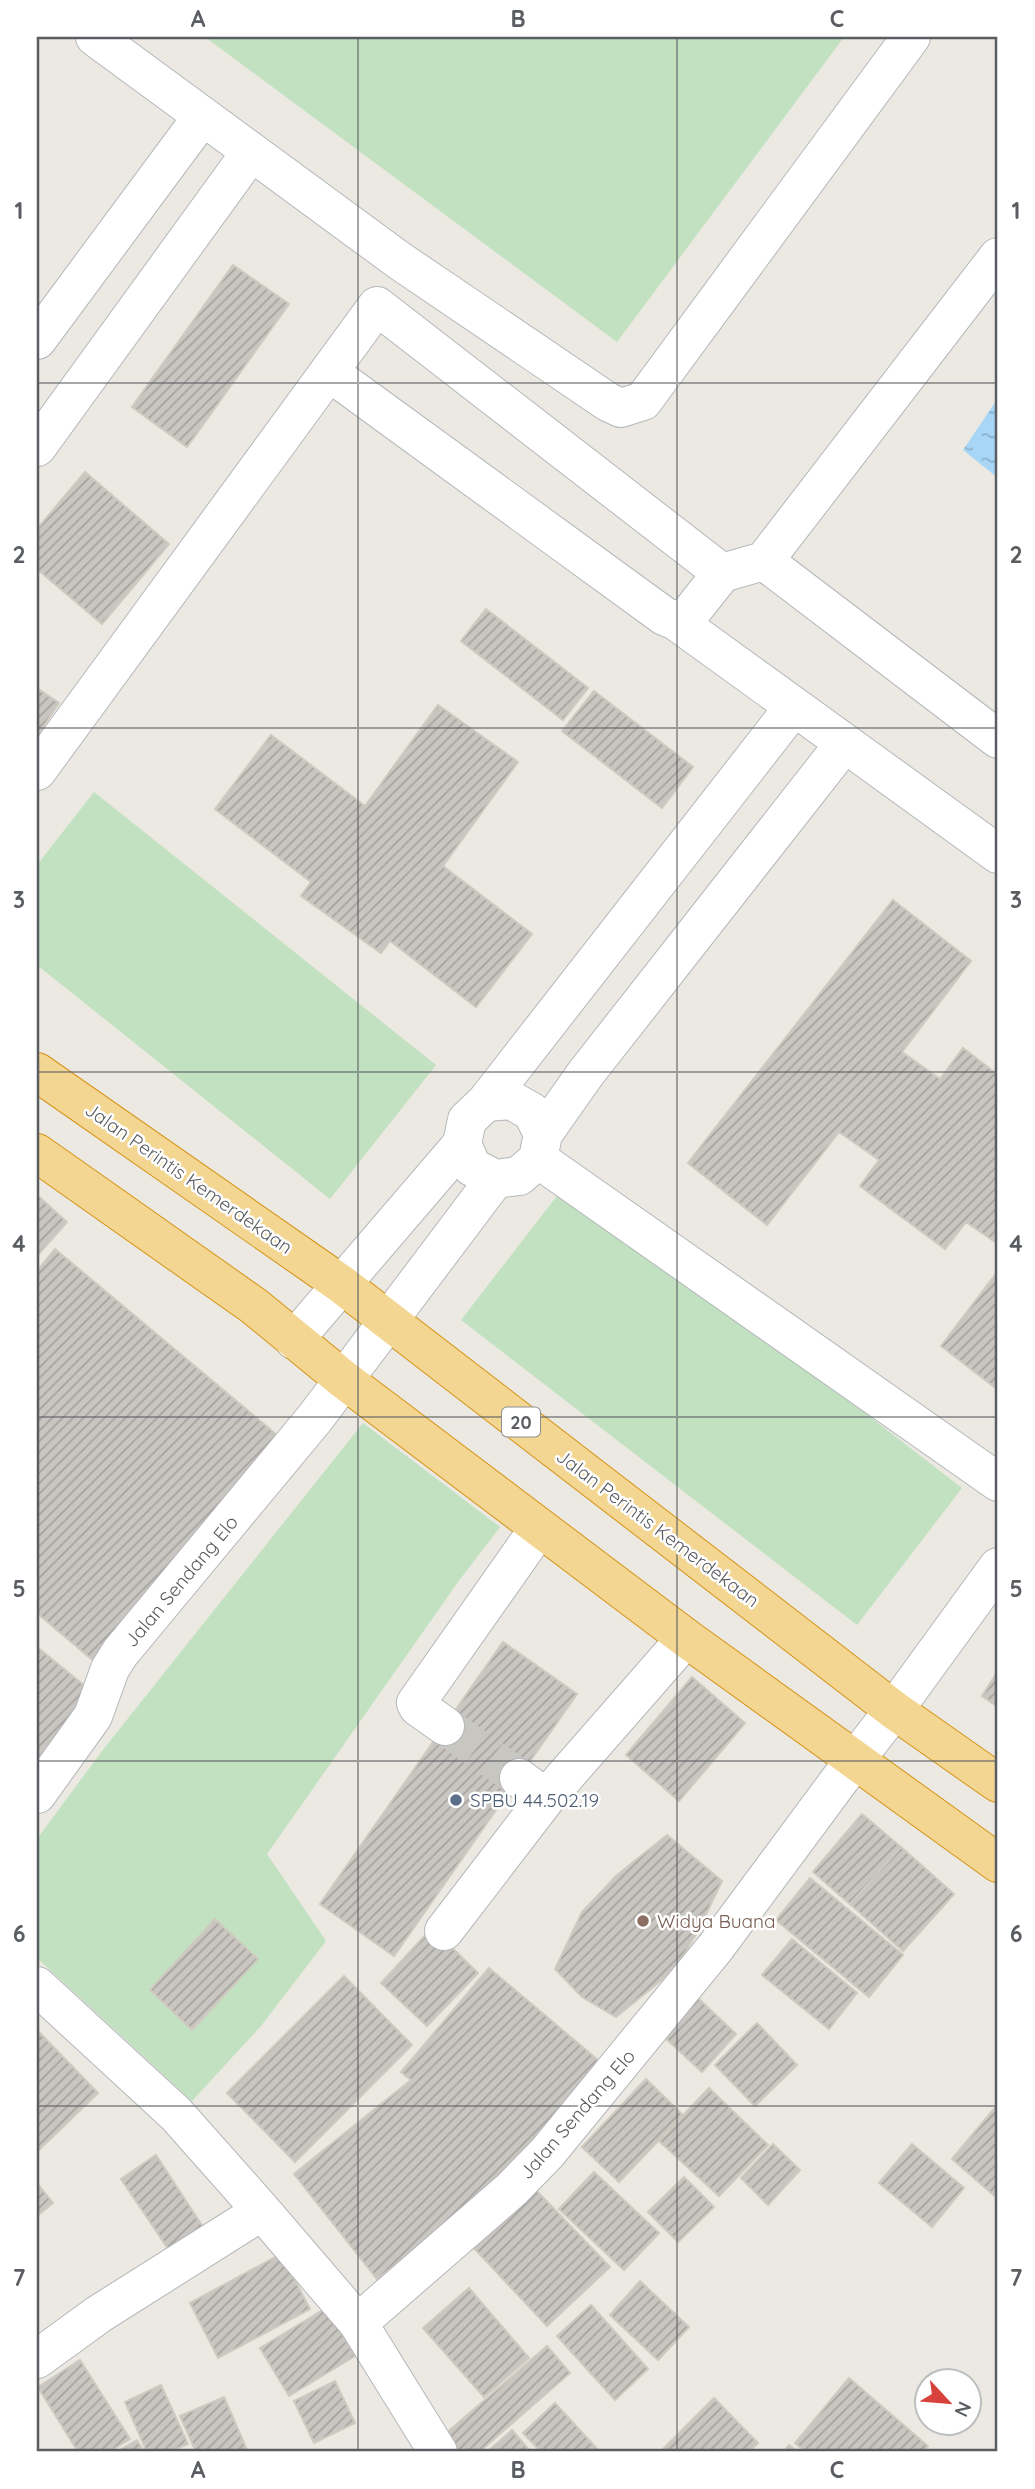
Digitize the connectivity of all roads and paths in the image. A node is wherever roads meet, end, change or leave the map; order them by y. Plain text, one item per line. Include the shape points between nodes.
1 (94, 37) edge
2 (911, 37) edge
3 (202, 117) junction
4 (251, 152) junction
5 (998, 257) edge
6 (400, 261) junction
7 (377, 306) junction
8 (37, 340) edge
9 (329, 372) junction
10 (37, 447) edge
11 (764, 561) junction
12 (722, 573) junction
13 (676, 621) junction
14 (793, 708) junction
15 (998, 739) edge
16 (844, 744) junction
17 (37, 772) edge
18 (998, 854) edge
19 (37, 1072) edge
20 (486, 1102) junction
21 (462, 1144) junction
22 (540, 1146) junction
23 (37, 1153) edge
24 (495, 1179) junction
25 (341, 1284) junction
26 (388, 1320) junction
27 (294, 1340) junction
28 (343, 1379) junction
29 (998, 1482) edge
30 (539, 1528) junction
31 (998, 1567) edge
32 (685, 1638) junction
33 (894, 1710) junction
34 (445, 1726) tunnel mouth
35 (855, 1759) junction
36 (998, 1783) edge
37 (37, 1794) edge
38 (998, 1863) edge
39 (444, 1931) dead end
40 (37, 1986) edge
41 (262, 2211) junction
42 (358, 2323) junction
43 (37, 2359) edge
44 (438, 2452) edge

1 - 3 street
2 - 6 street via 643,401 621,408 608,402
3 - 4 street
3 - 8 street
4 - 6 street
4 - 10 street
5 - 11 street
6 - 7 street
7 - 9 street
7 - 12 street
9 - 13 street
9 - 17 street
11 - 12 street
11 - 15 street
12 - 13 street via 688,616
13 - 14 street
14 - 16 street
14 - 20 street
16 - 18 street
16 - 22 street via 586,1073
19 - 25 highway, Jalan Perintis Kemerdekaan / 20
20 - 21 street via 467,1120
20 - 22 street via 510,1100 532,1112
21 - 24 street via 472,1167
21 - 25 street
22 - 24 street via 519,1176
22 - 29 street
23 - 27 highway via 254,1306
24 - 26 street
25 - 26 highway, Jalan Perintis Kemerdekaan / 20
25 - 27 street
26 - 28 street
26 - 33 highway, Jalan Perintis Kemerdekaan / 20
27 - 28 highway
28 - 30 highway
28 - 37 street, Jalan Sendang Elo via 120,1653 89,1723
30 - 32 highway
30 - 34 street via 416,1703
31 - 33 street
32 - 35 highway
32 - 39 street via 532,1788
33 - 35 street
33 - 36 highway, Jalan Perintis Kemerdekaan / 20
35 - 38 highway
35 - 42 street, Jalan Sendang Elo via 715,1948 548,2153
40 - 41 street via 176,2114
41 - 42 street
41 - 43 street via 99,2314
42 - 44 street

